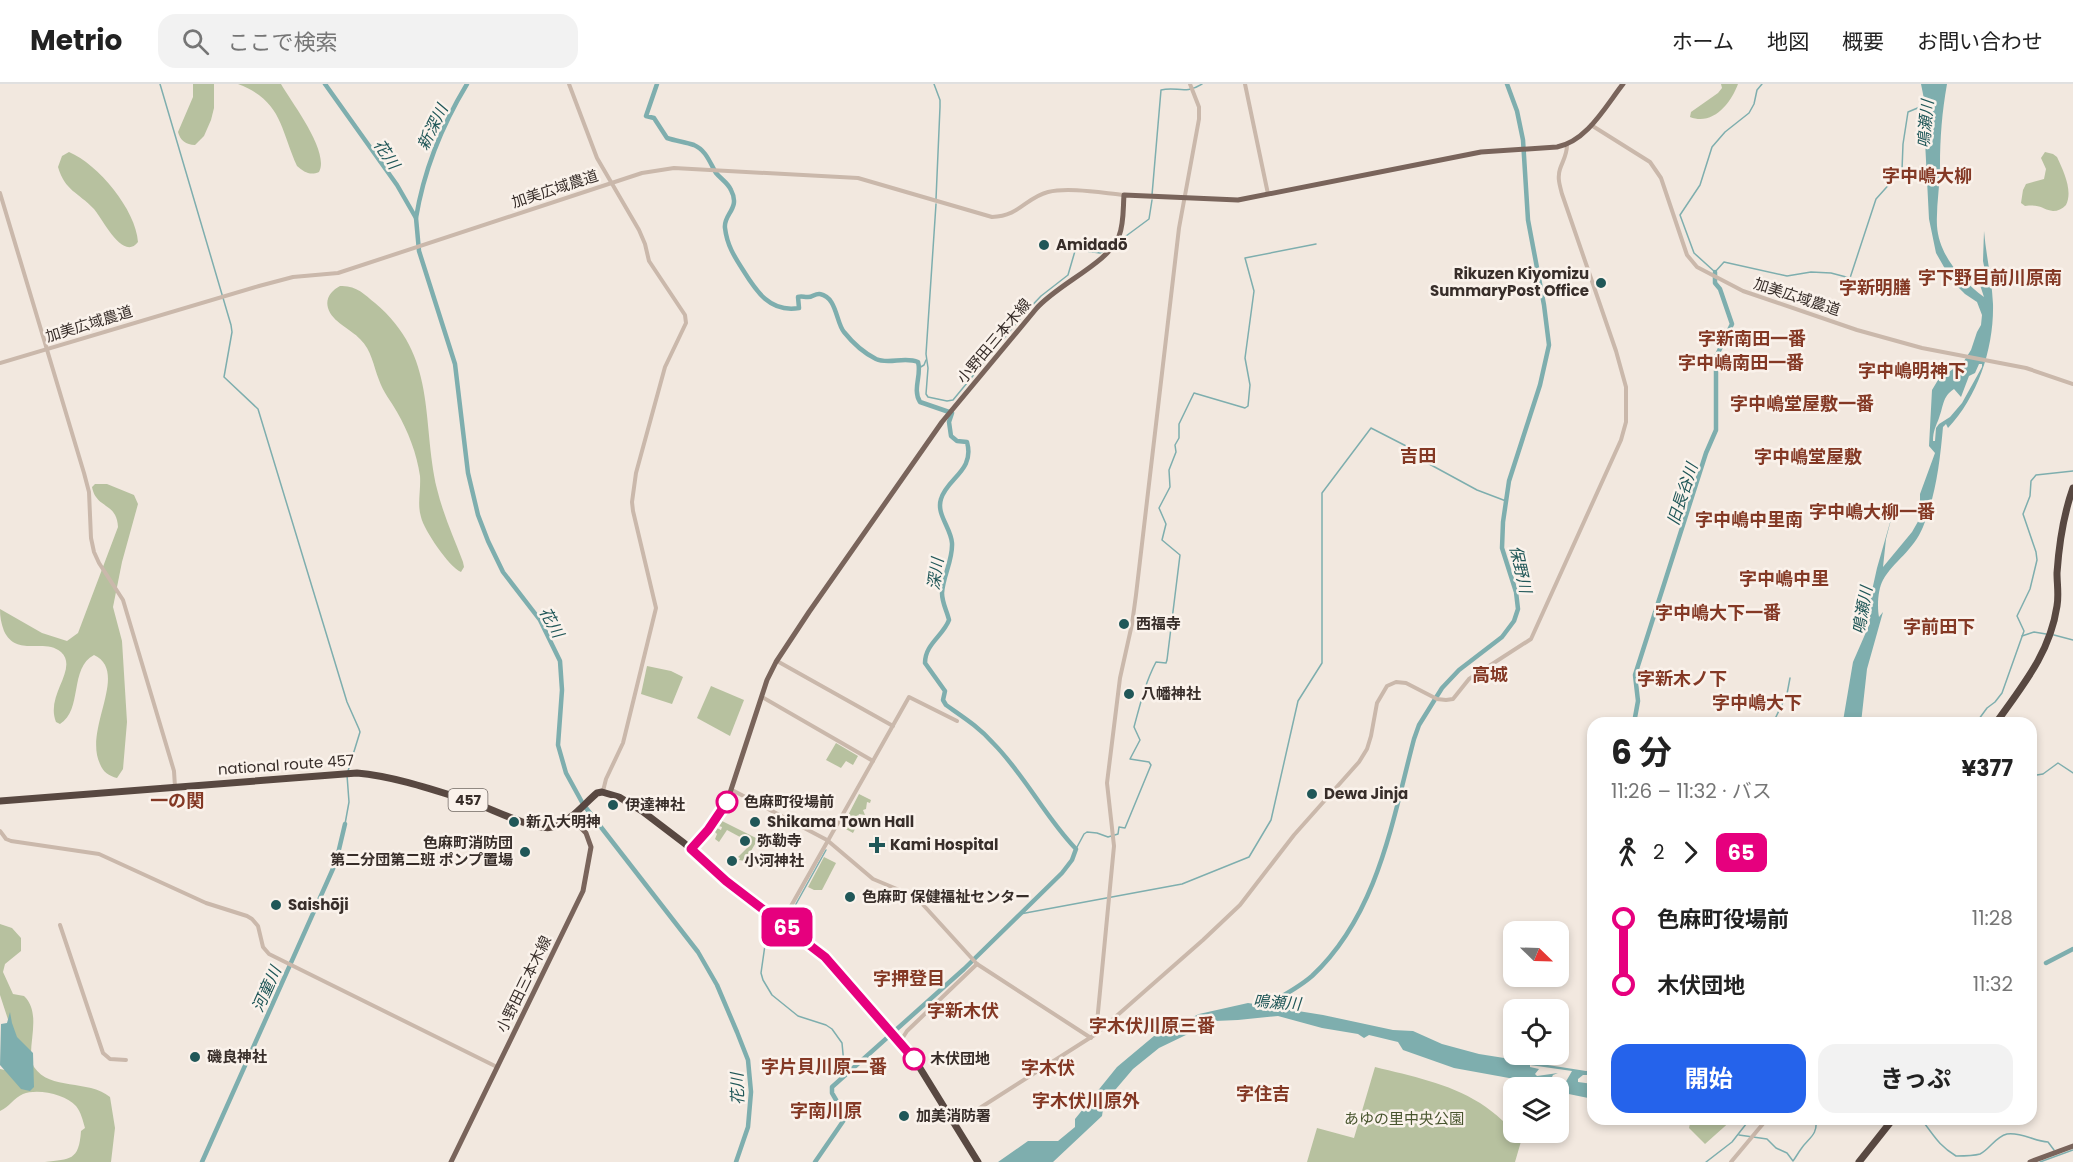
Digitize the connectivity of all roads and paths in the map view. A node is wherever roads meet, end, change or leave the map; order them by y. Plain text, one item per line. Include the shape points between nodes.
1 (569, 84) edge
2 (1245, 84) edge
3 (1623, 84) edge
4 (1192, 88) edge
5 (1591, 125) junction
6 (1567, 145) junction
7 (611, 182) junction
8 (0, 193) edge
9 (1124, 195) junction
10 (1268, 195) junction
11 (1184, 198) junction
12 (47, 350) junction
13 (0, 363) edge
14 (2073, 384) edge
15 (2073, 488) edge
16 (777, 661) junction
17 (761, 696) junction
18 (2000, 717) edge
19 (957, 721) dead end
20 (893, 726) junction
21 (873, 761) junction
22 (175, 787) junction
23 (732, 790) junction
24 (602, 792) junction
25 (0, 801) edge
26 (571, 815) junction
27 (0, 831) edge
28 (827, 840) junction
29 (691, 849) junction
30 (782, 923) junction
31 (60, 925) dead end
32 (976, 963) junction
33 (1096, 1034) junction
34 (1091, 1038) junction
35 (898, 1041) junction
36 (126, 1060) dead end
37 (497, 1067) junction
38 (948, 1115) junction
39 (1762, 1125) edge
40 (1888, 1125) edge
41 (2073, 1146) edge
42 (2035, 1161) edge
43 (451, 1162) edge
44 (978, 1162) edge
45 (1731, 1162) edge
46 (1859, 1162) edge

1 - 7 street via 597,158
2 - 10 street
3 - 5 main road
4 - 11 street via 1199,119
5 - 6 main road
5 - 14 street, 加美広域農道 via 1650,162 1661,178 1687,255 1697,267 1752,295 1857,330 1922,348 2022,367
6 - 10 main road via 1481,152
6 - 33 street via 1558,178 1616,351 1626,387 1626,422 1531,639 1480,671 1453,699 1437,699 1406,683 1387,686 1377,702 1371,736 1359,762 1294,835 1240,905
7 - 9 street, 加美広域農道 via 674,168 858,178 984,216 1018,210 1049,192
7 - 12 street, 加美広域農道 via 338,273 293,277
7 - 24 street via 639,230 649,261 685,315 686,323 665,367 635,479 633,511 656,608 623,743
8 - 12 street
9 - 11 main road
9 - 16 main road, 小野田三本木線 via 1121,229 1112,249 1045,298 950,412
10 - 11 main road via 1238,200
11 - 33 street via 1136,595 1120,678 1107,783 1113,836
12 - 13 street, 加美広域農道
12 - 22 street via 89,492 94,552 123,600 174,771
15 - 18 highway via 2064,513 2057,605 2048,642
16 - 17 main road, 小野田三本木線
16 - 20 street
17 - 21 street
17 - 23 main road, 小野田三本木線
19 - 20 street via 909,697
20 - 21 street
21 - 28 street
22 - 25 highway, national route 457 / 457
22 - 26 highway, national route 457 / 457 via 357,773 470,801 541,827 552,827
23 - 28 street
23 - 29 main road, 小野田三本木線 via 720,814
24 - 26 highway, national route 457 / 457
24 - 29 highway via 631,803
26 - 37 main road, 小野田三本木線 via 590,844 583,891
27 - 37 street via 11,841 99,854 206,903 250,917 258,926 265,950 288,964
28 - 30 street
28 - 32 street via 873,879 922,901
29 - 30 highway
30 - 35 highway via 825,957
31 - 36 street via 103,1053 110,1059
32 - 34 street
32 - 35 street
33 - 34 street
34 - 38 street via 972,1113
35 - 38 highway via 915,1060
37 - 43 main road, 小野田三本木線
38 - 44 highway
39 - 45 street
40 - 46 highway
41 - 42 main road

